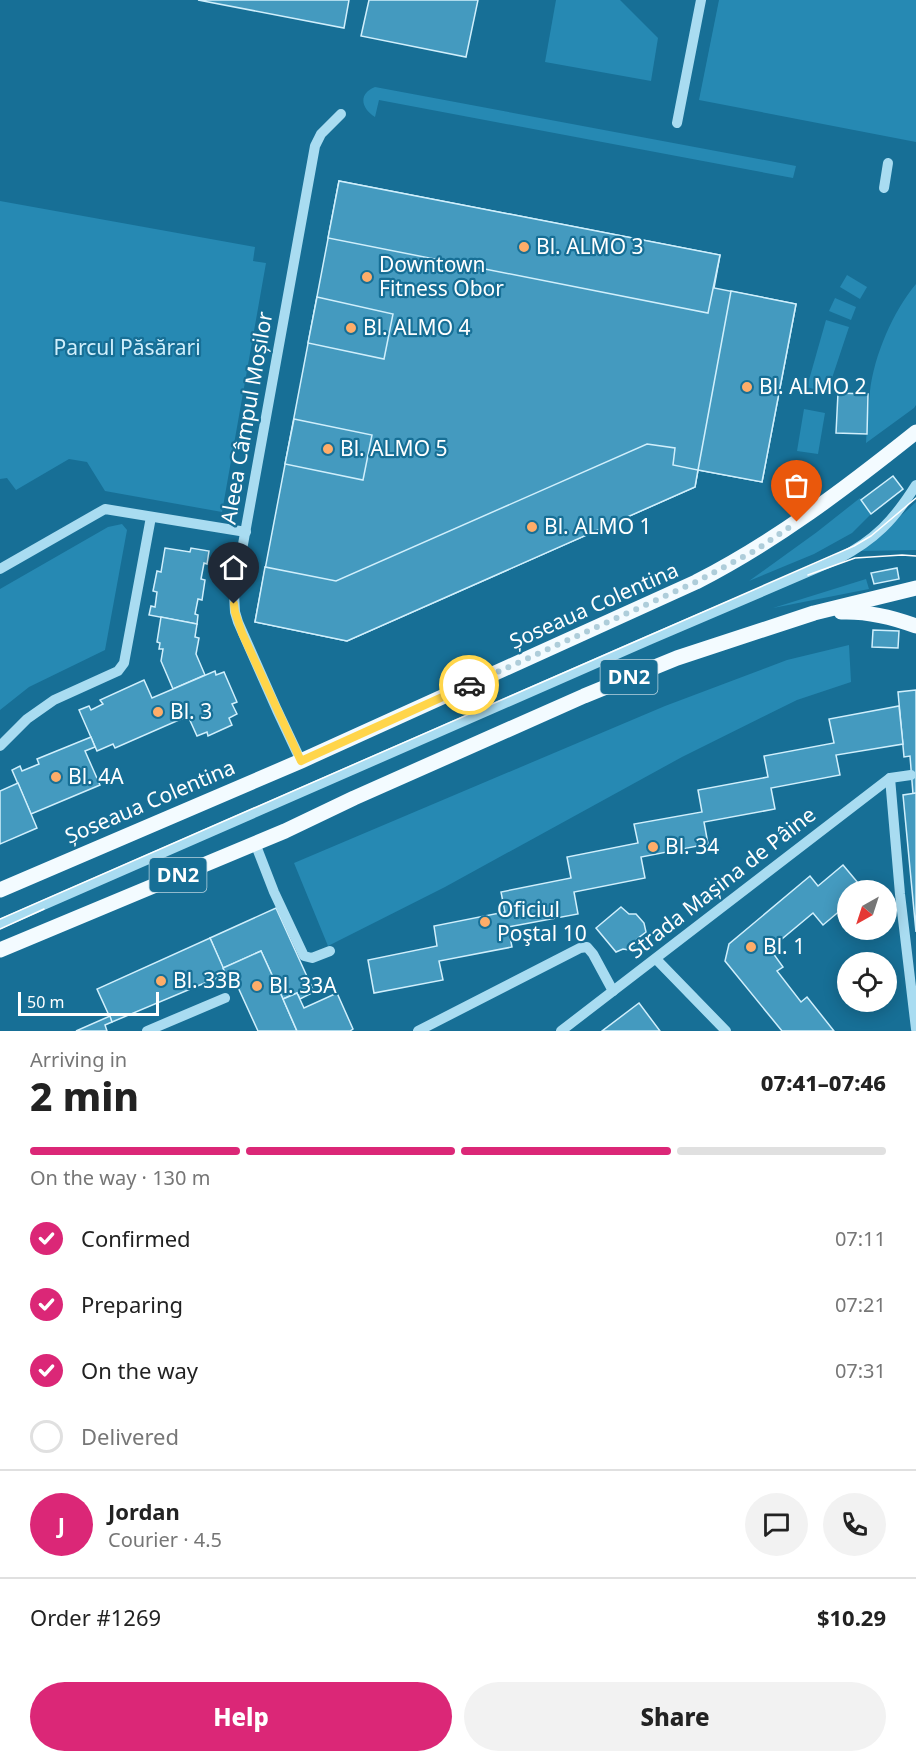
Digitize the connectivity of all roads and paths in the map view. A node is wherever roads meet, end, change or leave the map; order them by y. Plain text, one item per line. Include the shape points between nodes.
1 (701, 0) edge
2 (340, 114) dead end
3 (676, 123) dead end
4 (888, 163) dead end
5 (884, 188) dead end
6 (916, 432) edge
7 (916, 485) edge
8 (152, 517) junction
9 (246, 532) junction
10 (0, 569) edge
11 (916, 588) edge
12 (814, 613) junction
13 (916, 626) edge
14 (0, 746) edge
15 (301, 761) junction
16 (911, 775) dead end
17 (890, 778) junction
18 (255, 843) junction
19 (0, 890) edge
20 (0, 924) edge
21 (0, 950) edge
22 (330, 951) dead end
23 (656, 958) junction
24 (613, 991) junction
25 (225, 998) dead end
26 (916, 1029) edge
27 (147, 1031) edge
28 (418, 1031) edge
29 (561, 1031) edge
30 (726, 1031) edge

1 - 3 street
2 - 9 street, Aleea Câmpul Moșilor via 315,146
4 - 5 street
6 - 15 main road, Șoseaua Colentina / DN2 via 813,512 724,568
7 - 20 street via 883,529 838,559
8 - 9 street
8 - 10 street via 105,509
8 - 14 street via 124,663 118,670 54,700 27,719
9 - 15 street, Aleea Câmpul Moșilor via 234,594 235,612
11 - 12 main road, DN2
12 - 13 main road via 867,613
12 - 18 main road, DN2 via 710,646 584,696
15 - 19 main road, Șoseaua Colentina / DN2
16 - 17 street, Strada Mașina de Pâine
17 - 23 street, Strada Mașina de Pâine
17 - 26 street
18 - 21 main road, DN2
18 - 22 street via 304,956 312,958
23 - 24 street, Strada Mașina de Pâine
23 - 30 street
24 - 28 street via 593,954 587,947 580,948
24 - 29 street, Strada Mașina de Pâine
25 - 27 street

